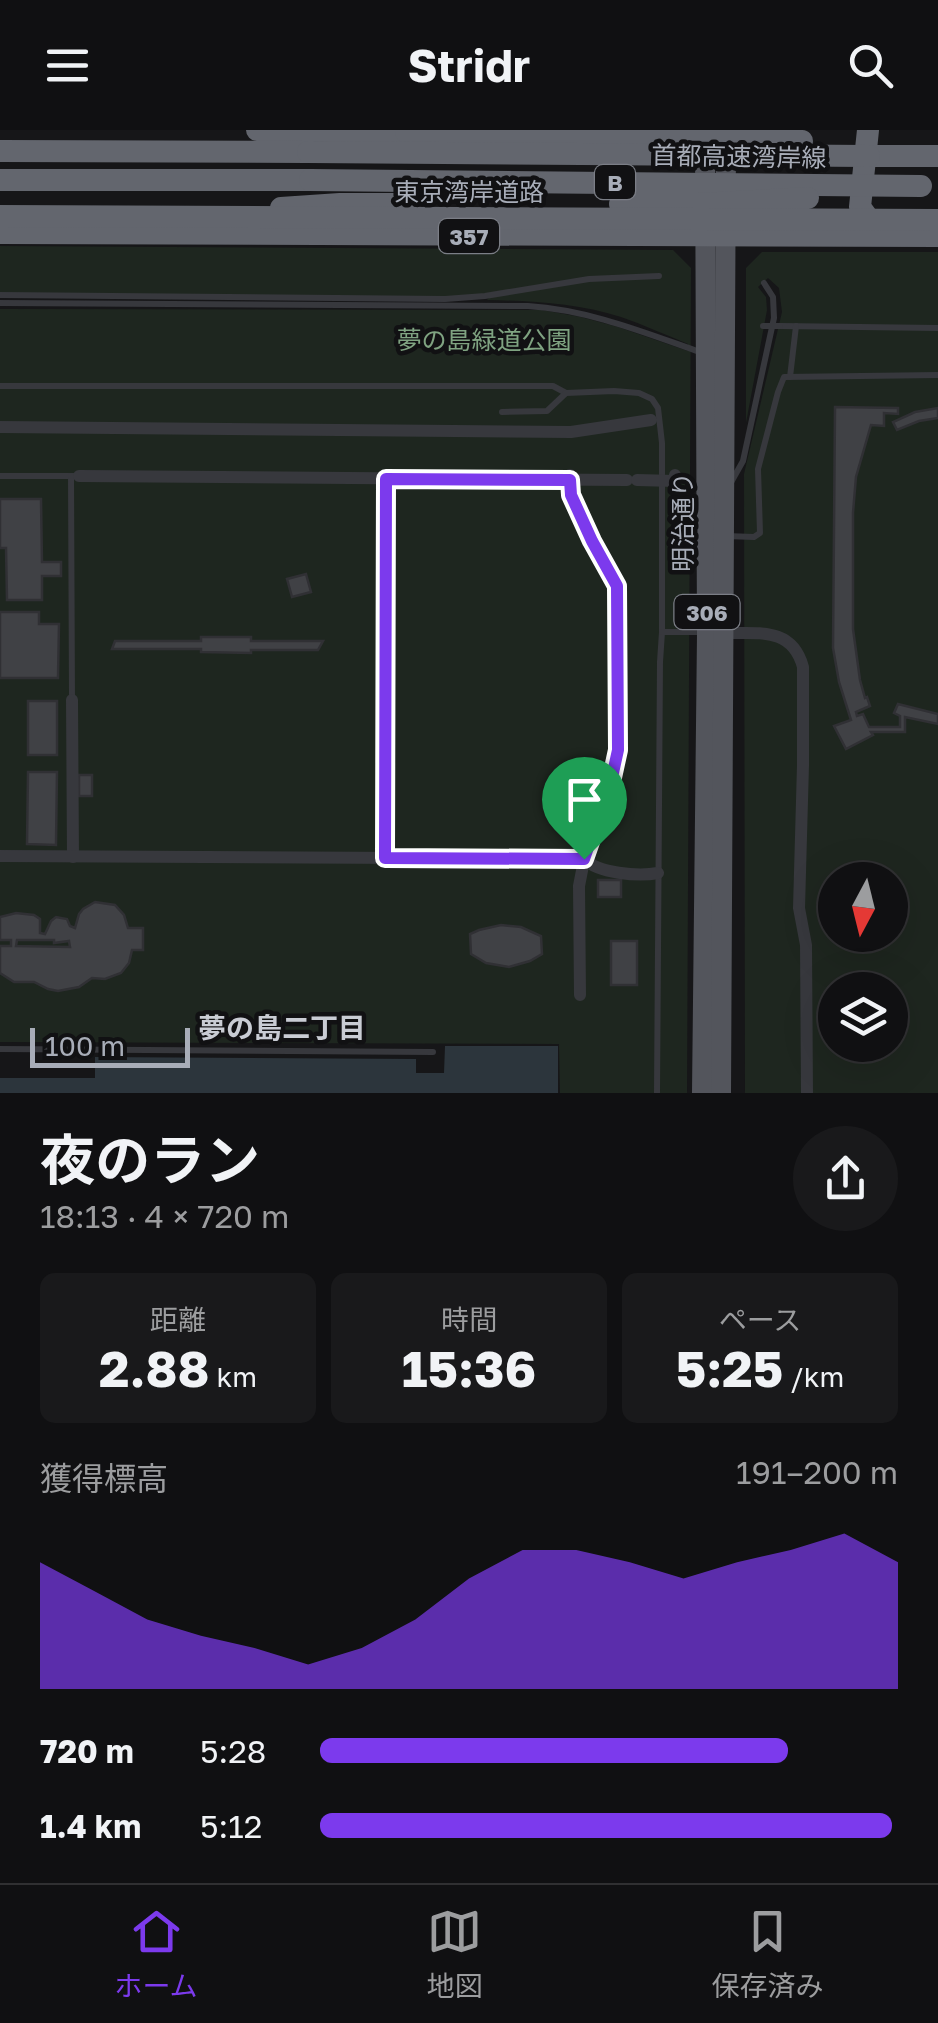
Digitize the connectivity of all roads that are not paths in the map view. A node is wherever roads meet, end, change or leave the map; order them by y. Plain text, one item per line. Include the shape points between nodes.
1 (258, 130) edge
2 (612, 130) edge
3 (705, 130) edge
4 (726, 130) edge
5 (868, 130) edge
6 (0, 151) edge
7 (869, 156) junction
8 (938, 156) edge
9 (0, 180) edge
10 (929, 186) edge
11 (0, 216) edge
12 (938, 220) edge
13 (116, 232) junction
14 (938, 232) edge
15 (0, 233) edge
16 (715, 235) junction
17 (508, 236) junction
18 (659, 276) dead end
19 (764, 282) dead end
20 (0, 299) edge
21 (763, 326) dead end
22 (796, 326) junction
23 (938, 328) edge
24 (706, 355) junction
25 (938, 376) edge
26 (790, 377) junction
27 (0, 386) edge
28 (566, 393) junction
29 (502, 412) dead end
30 (651, 420) dead end
31 (0, 427) edge
32 (675, 475) dead end
33 (0, 476) edge
34 (75, 476) junction
35 (570, 476) junction
36 (386, 479) junction
37 (725, 492) junction
38 (724, 536) junction
39 (662, 632) junction
40 (716, 633) junction
41 (72, 700) joint
42 (0, 856) edge
43 (73, 857) junction
44 (385, 858) junction
45 (584, 859) junction
46 (658, 873) junction
47 (580, 994) dead end
48 (0, 1049) edge
49 (433, 1052) dead end
50 (657, 1093) edge
51 (702, 1093) edge
52 (721, 1093) edge
53 (807, 1093) edge

1 - 7 highway, bridge via 764,138
2 - 17 highway via 612,210 602,218 538,223
3 - 16 main road, 明治通り / 306
4 - 16 main road, 明治通り / 306
5 - 14 highway via 864,214 884,225
6 - 7 highway, 首都高速湾岸線 / B, bridge
7 - 8 highway, 首都高速湾岸線 / B
9 - 10 highway, 首都高速湾岸線 / B, bridge
10 - 13 highway, bridge via 699,204 292,207
11 - 12 highway, 東京湾岸道路 / 357, bridge
13 - 15 highway, 357
13 - 17 highway, 357
14 - 16 highway, 357
16 - 17 highway, 357
16 - 24 main road, 明治通り / 306
16 - 37 main road, 明治通り / 306
18 - 20 lane via 588,278 445,299
19 - 37 lane via 774,318 743,461
20 - 24 lane via 540,307 599,317
21 - 22 lane, bridge
22 - 23 lane
22 - 26 lane
24 - 40 main road, 明治通り / 306
25 - 26 lane
26 - 38 lane via 778,392 758,470 760,533
27 - 28 lane via 552,386
28 - 29 lane via 547,412
28 - 39 lane via 639,393 658,408
30 - 31 street via 571,432
32 - 35 street, bridge via 674,481
33 - 34 lane
34 - 36 street
34 - 41 lane
35 - 36 street
35 - 45 street via 571,495 617,586 618,750
36 - 44 street
37 - 38 main road, 明治通り / 306
38 - 40 main road, 明治通り / 306
39 - 40 lane
39 - 46 lane
40 - 51 main road, 明治通り / 306
40 - 52 main road, 明治通り / 306
40 - 53 street via 777,636 792,645 803,668 799,908 806,946
41 - 43 street
42 - 43 street
43 - 44 street
44 - 45 street
45 - 46 street via 593,868
45 - 47 street
46 - 50 lane
48 - 49 lane

